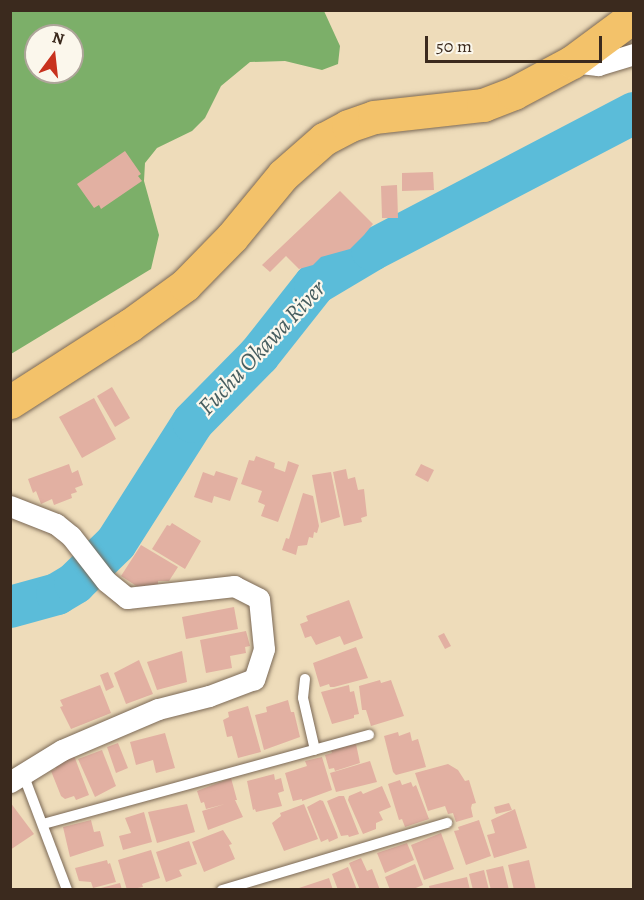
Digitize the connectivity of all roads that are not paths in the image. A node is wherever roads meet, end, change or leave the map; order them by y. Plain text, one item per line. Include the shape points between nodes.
1 (633, 16) edge
2 (633, 54) edge
3 (572, 62) junction
4 (10, 402) edge
5 (10, 506) edge
6 (305, 679) dead end
7 (369, 735) dead end
8 (315, 750) junction
9 (17, 778) edge
10 (447, 823) dead end
11 (43, 824) junction
12 (67, 890) edge
13 (222, 890) edge

1 - 3 main road
2 - 3 street via 598,65
3 - 4 main road via 483,105 374,117 324,139 283,175 232,237 184,285 130,326
5 - 9 street via 56,524 106,581 127,598 234,586 260,599 264,650 254,679 158,709 62,750
6 - 8 lane via 303,698
7 - 8 lane
8 - 11 lane
9 - 11 lane
10 - 13 lane
11 - 12 lane

